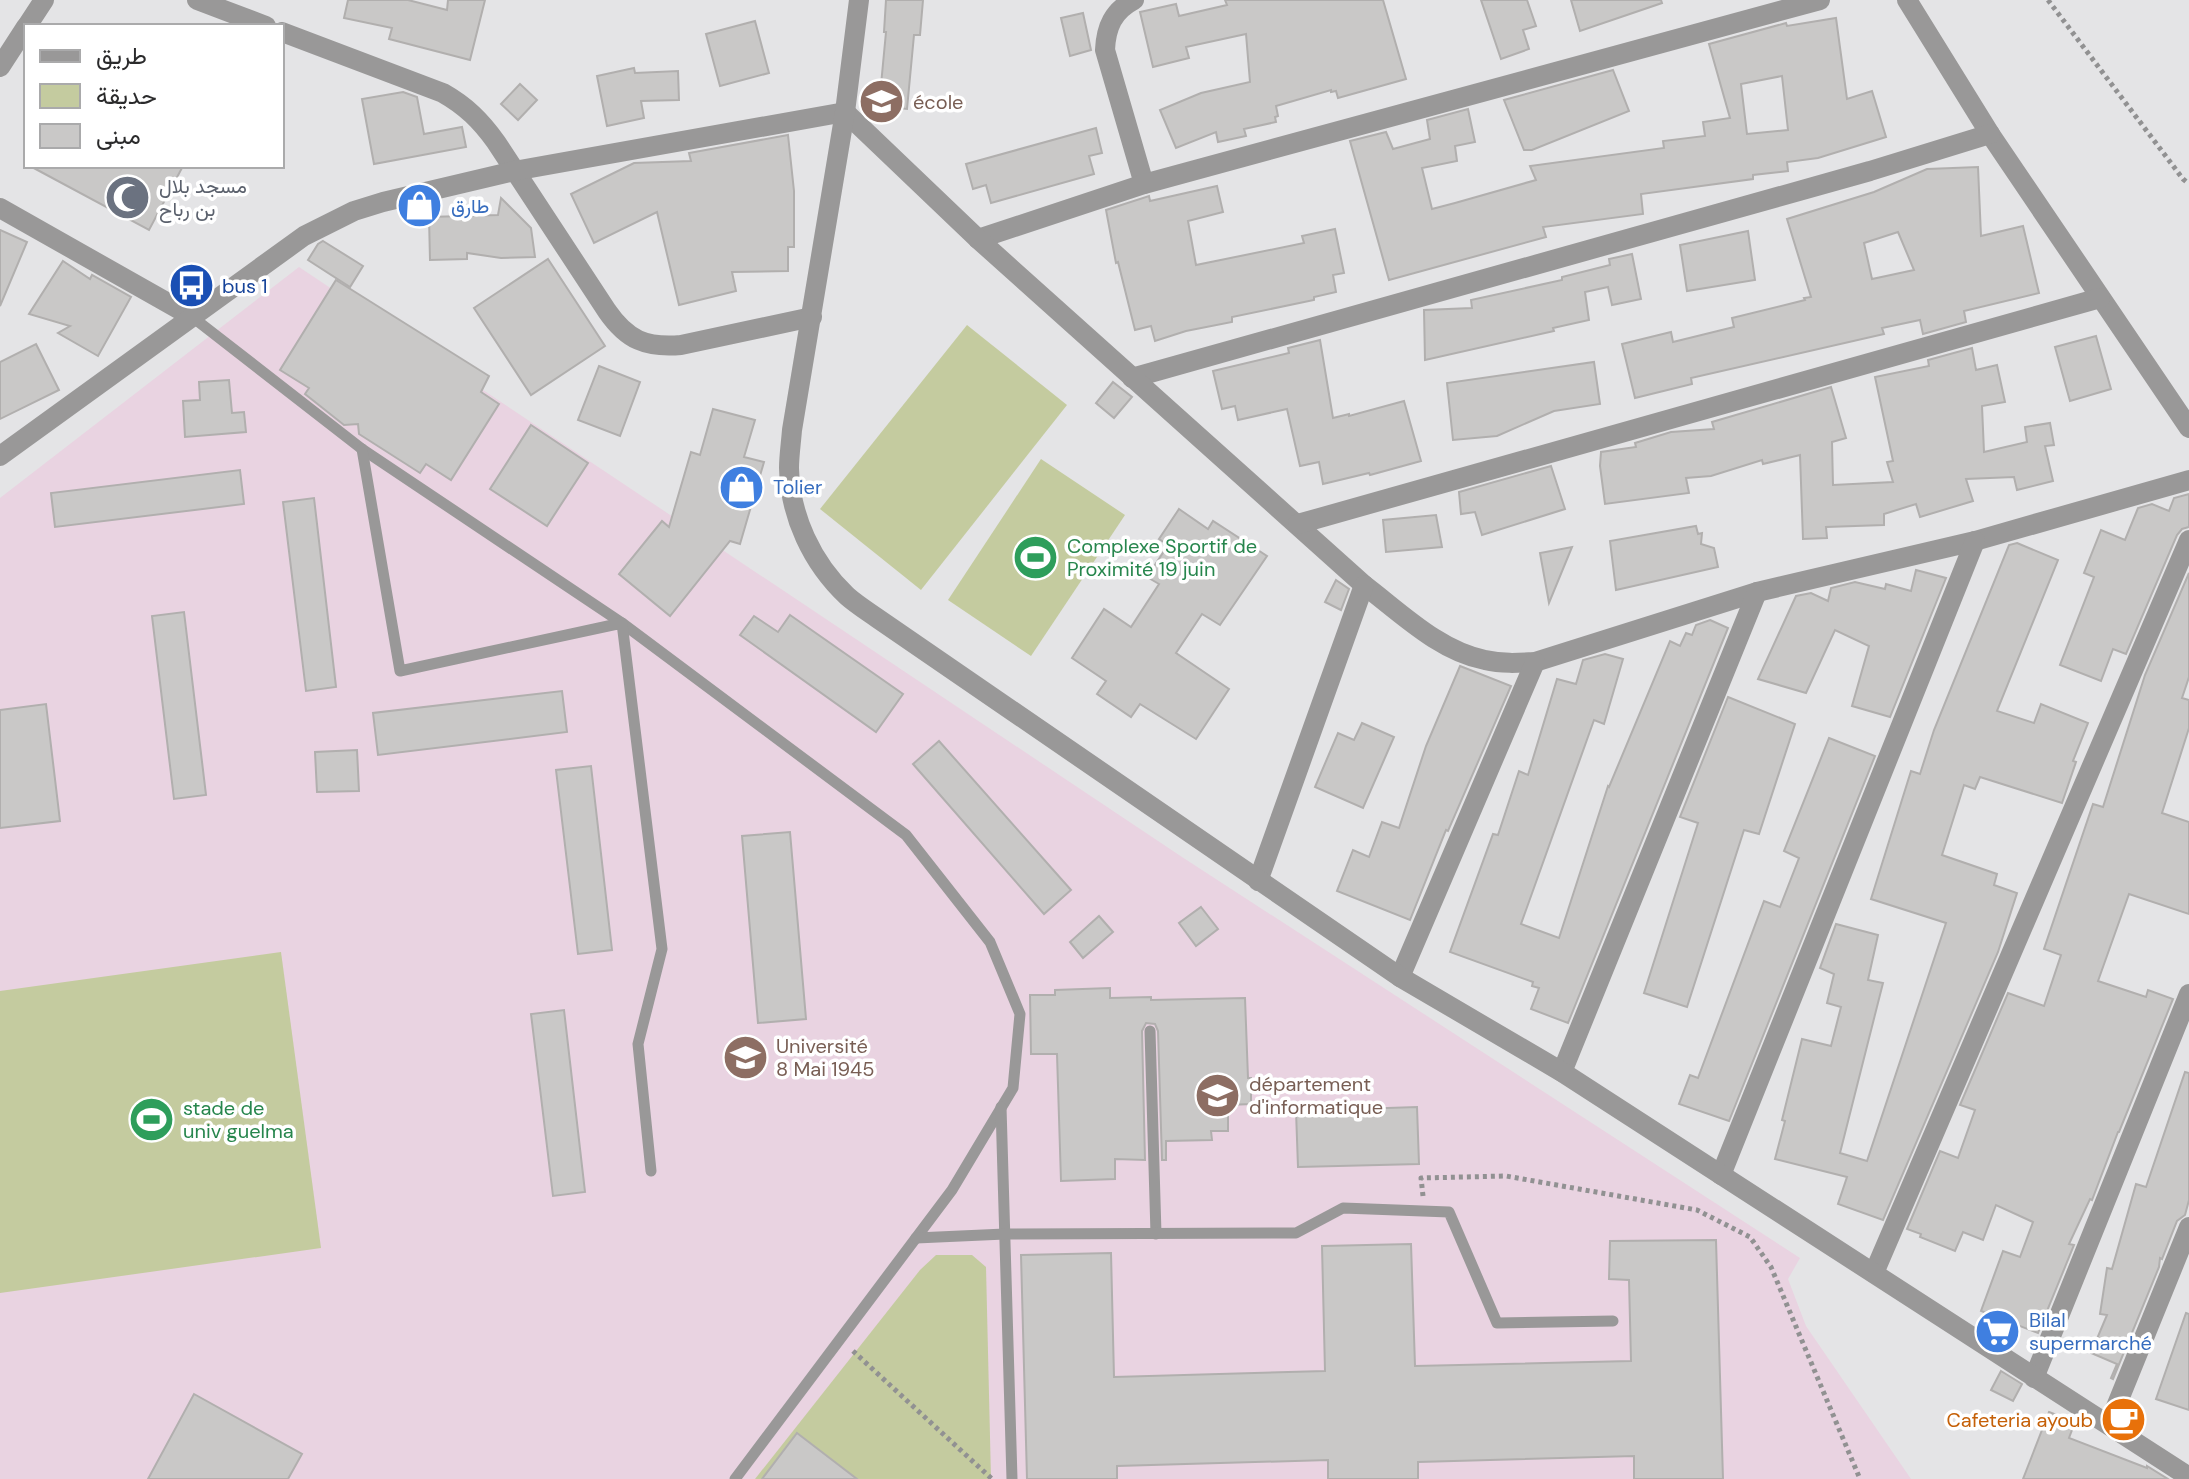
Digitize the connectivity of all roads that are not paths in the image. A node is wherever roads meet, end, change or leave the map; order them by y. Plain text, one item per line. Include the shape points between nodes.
1 (44, 0) edge
2 (197, 0) edge
3 (859, 0) edge
4 (1134, 0) edge
5 (1820, 0) edge
6 (1907, 0) edge
7 (28, 24) edge
8 (261, 24) edge
9 (24, 30) edge
10 (284, 33) edge
11 (0, 67) edge
12 (845, 112) junction
13 (1990, 134) junction
14 (514, 171) junction
15 (1144, 184) junction
16 (0, 208) edge
17 (978, 239) junction
18 (2100, 298) junction
19 (191, 316) junction
20 (812, 317) junction
21 (1132, 378) junction
22 (2189, 428) edge
23 (362, 449) junction
24 (0, 456) edge
25 (2189, 480) edge
26 (1298, 524) junction
27 (2189, 540) edge
28 (1975, 541) junction
29 (1364, 585) junction
30 (1757, 592) junction
31 (622, 623) junction
32 (1535, 662) junction
33 (1258, 881) junction
34 (1400, 977) junction
35 (2189, 994) edge
36 (1150, 1031) dead end
37 (1562, 1072) junction
38 (1001, 1107) junction
39 (651, 1171) dead end
40 (1721, 1175) junction
41 (2189, 1227) edge
42 (1005, 1234) junction
43 (1156, 1234) junction
44 (916, 1238) junction
45 (1874, 1273) junction
46 (1613, 1321) dead end
47 (2034, 1378) junction
48 (2109, 1424) junction
49 (2189, 1477) edge
50 (735, 1479) edge
51 (1012, 1479) edge

1 - 7 street
2 - 8 street
3 - 12 street
4 - 15 street via 1110,21 1105,50
5 - 15 street
6 - 13 street
9 - 11 street
10 - 14 street via 463,104
12 - 14 street
12 - 17 street
12 - 20 street
13 - 18 street
13 - 21 street
14 - 19 street via 341,216
14 - 20 street via 612,318 646,344 681,345
15 - 17 street
16 - 19 street
17 - 21 street
18 - 22 street
18 - 26 street
19 - 23 lane
19 - 24 street
20 - 33 street via 789,467 800,526 823,570 877,618
21 - 26 street
23 - 31 lane
23 - 31 lane via 400,671
25 - 28 street
26 - 29 street
27 - 45 street
28 - 30 street
28 - 40 street
29 - 32 street via 1458,651 1484,660
29 - 33 street
30 - 32 street
30 - 37 street
31 - 38 lane via 906,835 990,942 1020,1014 1013,1088
31 - 39 lane via 662,949 638,1044
32 - 34 street
33 - 34 street
34 - 37 street
35 - 47 street
36 - 43 lane
37 - 40 street
38 - 42 lane
38 - 44 lane via 952,1190
40 - 45 street
41 - 48 street
42 - 43 lane
42 - 44 lane
42 - 51 lane
43 - 46 lane via 1296,1233 1343,1208 1449,1212 1497,1323
44 - 50 lane
45 - 47 street
47 - 48 street
48 - 49 street

